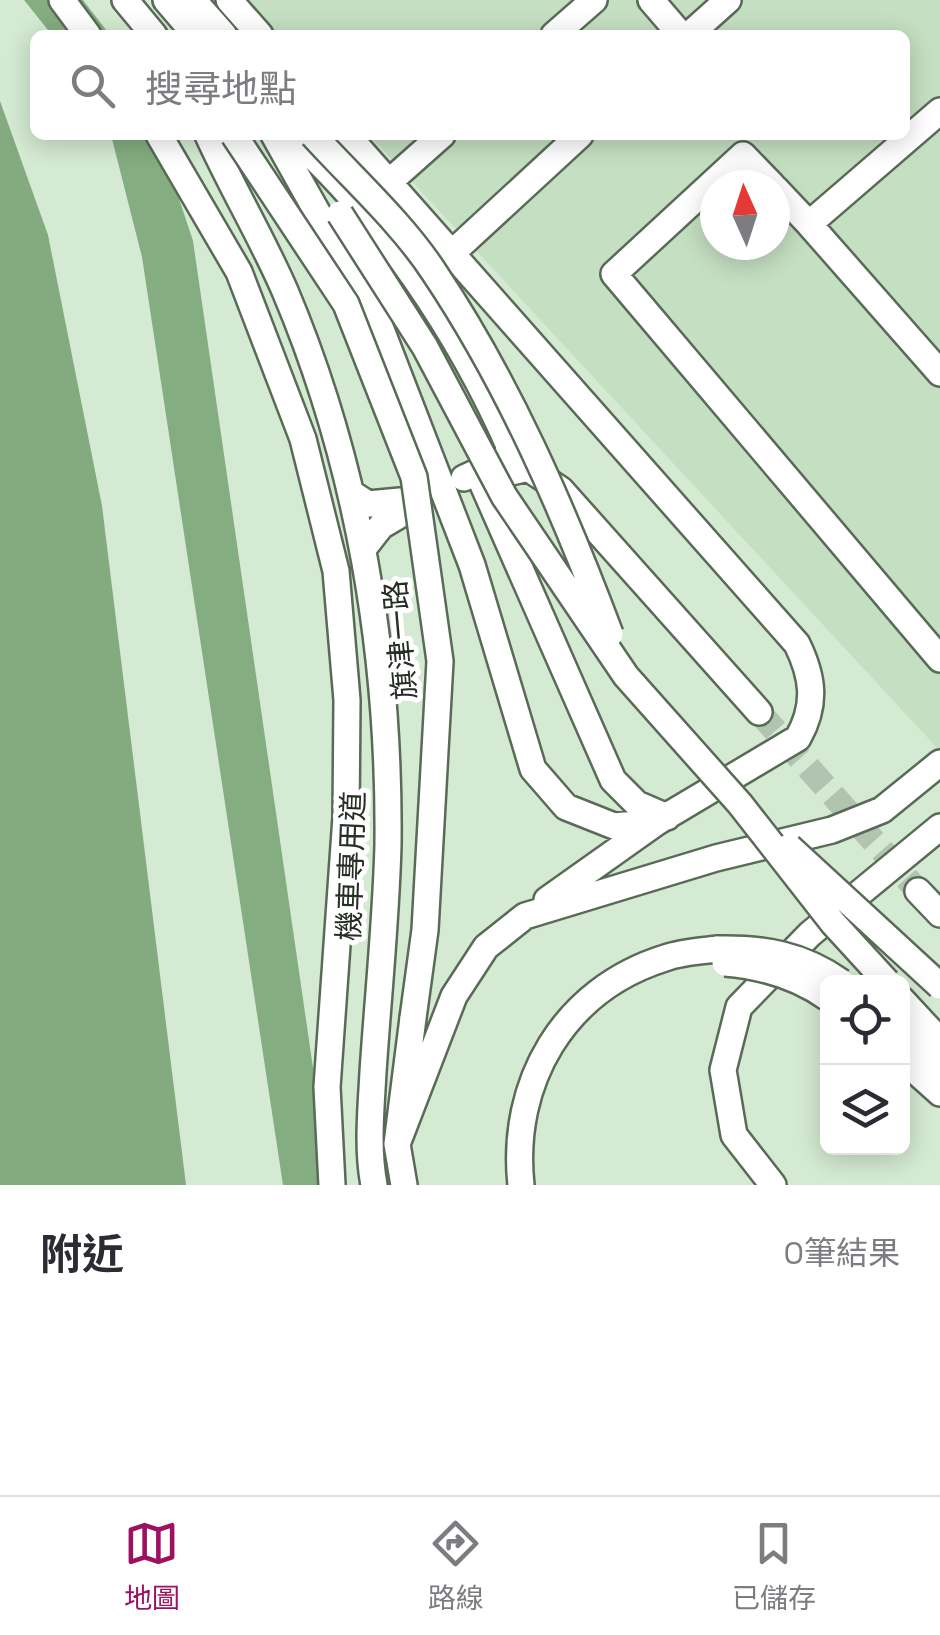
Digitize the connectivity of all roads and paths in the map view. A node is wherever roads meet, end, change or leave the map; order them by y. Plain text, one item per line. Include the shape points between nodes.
1 (62, 0) edge
2 (126, 0) edge
3 (166, 0) edge
4 (193, 0) edge
5 (229, 0) edge
6 (594, 0) edge
7 (651, 0) edge
8 (728, 0) edge
9 (84, 30) edge
10 (150, 30) edge
11 (192, 30) edge
12 (220, 30) edge
13 (256, 30) edge
14 (560, 30) edge
15 (677, 30) edge
16 (695, 30) edge
17 (939, 115) edge
18 (910, 139) edge
19 (162, 140) edge
20 (210, 140) edge
21 (237, 140) edge
22 (279, 140) edge
23 (280, 140) edge
24 (295, 140) edge
25 (318, 140) edge
26 (351, 140) edge
27 (436, 140) edge
28 (575, 140) edge
29 (909, 140) edge
30 (728, 170) edge
31 (758, 170) edge
32 (388, 182) junction
33 (700, 195) edge
34 (790, 204) edge
35 (809, 224) junction
36 (451, 254) junction
37 (940, 373) edge
38 (510, 448) junction
39 (528, 468) junction
40 (471, 482) junction
41 (351, 493) junction
42 (363, 549) junction
43 (940, 658) edge
44 (626, 676) junction
45 (759, 712) tunnel mouth
46 (940, 764) edge
47 (740, 804) junction
48 (662, 819) junction
49 (940, 827) edge
50 (918, 890) tunnel mouth
51 (940, 914) edge
52 (525, 916) junction
53 (716, 956) junction
54 (831, 975) edge
55 (880, 975) edge
56 (940, 986) edge
57 (820, 992) edge
58 (910, 1009) edge
59 (940, 1041) edge
60 (910, 1042) edge
61 (909, 1065) edge
62 (940, 1070) edge
63 (940, 1092) edge
64 (397, 1144) junction
65 (332, 1185) edge
66 (374, 1185) edge
67 (404, 1185) edge
68 (521, 1185) edge
69 (538, 1185) edge
70 (773, 1185) edge

1 - 9 street
2 - 10 street
3 - 11 street
4 - 12 street
5 - 13 street
6 - 14 street
7 - 15 street
8 - 16 street
17 - 18 street
19 - 65 street via 239,272 302,438 336,571 348,700 327,1087
20 - 41 street, 機車專用道 via 284,290
21 - 64 street, 旗津一路, bridge via 346,304 414,477 440,661 425,930
22 - 48 street via 377,319 472,565 533,769 566,807 614,826
23 - 44 street, bridge via 340,214 426,347 504,496
24 - 38 street via 413,280 459,347
25 - 44 street, bridge via 433,269 503,389 571,530
26 - 32 street
27 - 32 street
28 - 36 street
29 - 35 street
30 - 31 street via 744,155
32 - 36 street
33 - 43 street via 614,274
34 - 35 street
35 - 37 street
36 - 48 street via 797,644 813,677 808,721 798,738
38 - 39 street
38 - 40 street
39 - 40 street
39 - 45 street via 561,490
40 - 48 street via 613,780
41 - 42 street, 機車專用道
41 - 42 street via 368,504 401,506
42 - 66 street, 機車專用道 via 384,700 388,846 370,1129
44 - 47 street, bridge
46 - 52 street via 882,810 832,830
47 - 55 street, bridge
47 - 56 street, bridge
48 - 52 street
49 - 70 street via 810,934 740,1008 723,1070 734,1135
50 - 51 street
52 - 64 street via 486,947 454,996
53 - 54 street, bridge via 762,948
53 - 57 street, bridge
53 - 68 street via 665,958 628,976 567,1024 542,1054 522,1104
53 - 69 street via 636,986 590,1018 555,1065 536,1117
58 - 59 street
60 - 62 street
61 - 63 street
64 - 67 street, 旗津一路

